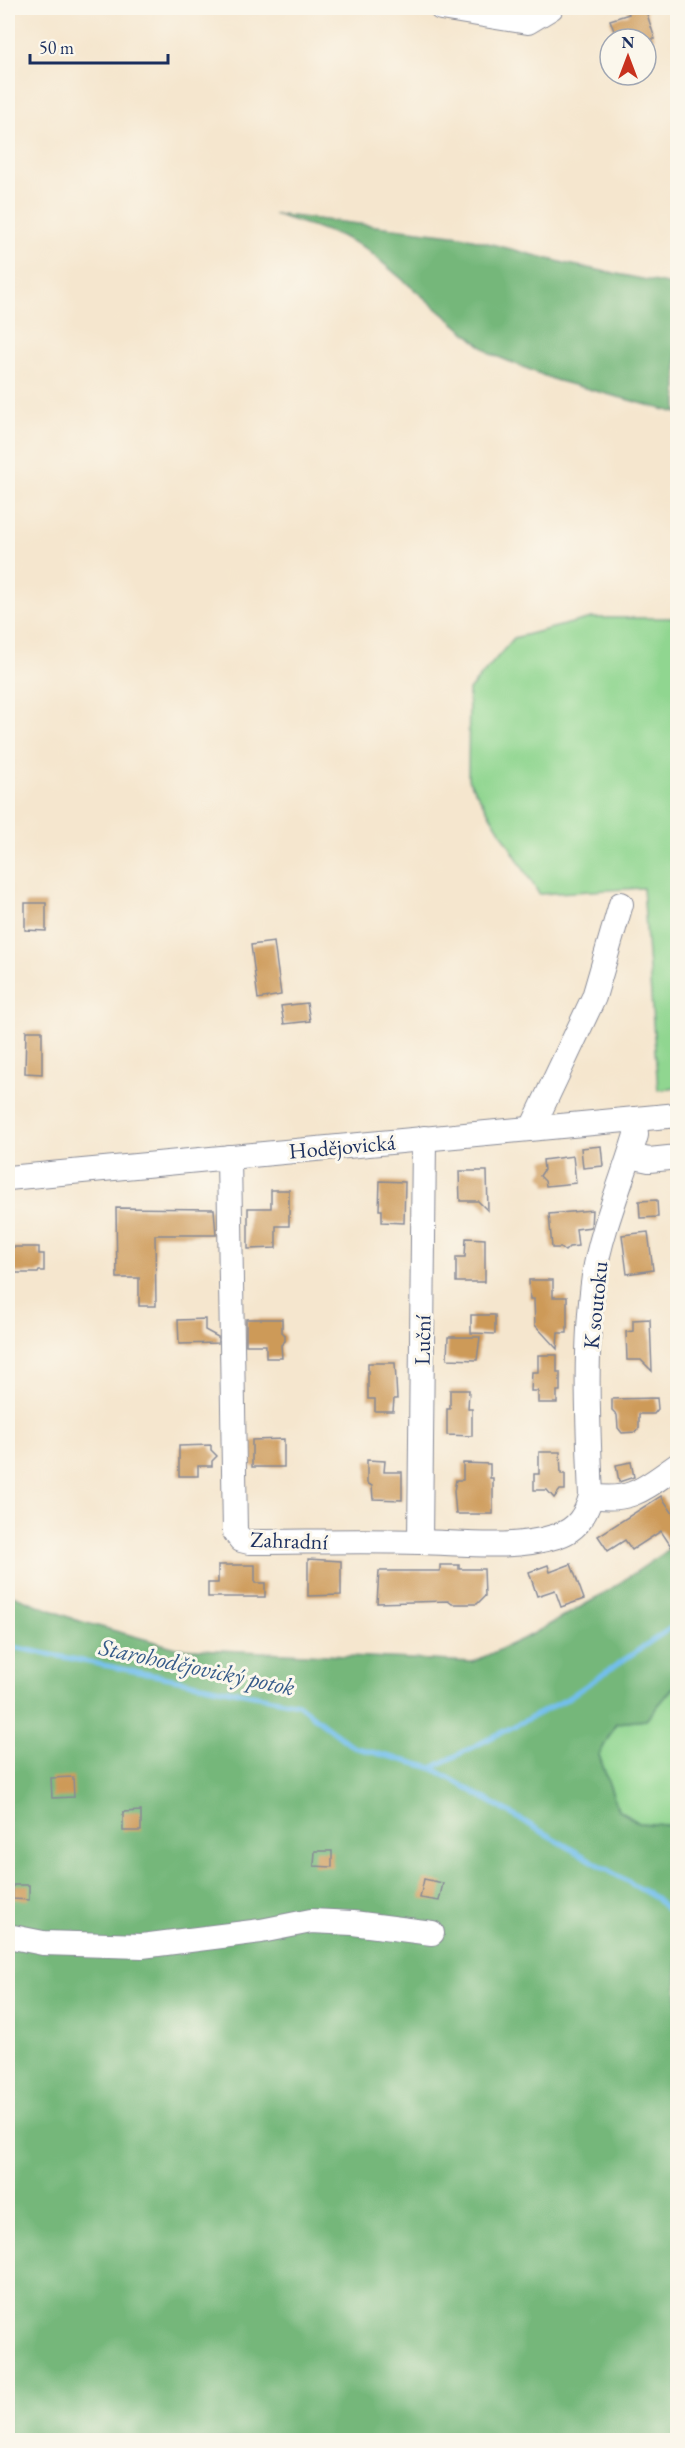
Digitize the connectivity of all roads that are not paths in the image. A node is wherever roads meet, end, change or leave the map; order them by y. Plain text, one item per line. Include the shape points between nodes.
1 (441, 8) edge
2 (551, 8) edge
3 (621, 904) dead end
4 (678, 1115) edge
5 (635, 1119) junction
6 (532, 1128) junction
7 (424, 1138) junction
8 (630, 1156) junction
9 (229, 1157) junction
10 (678, 1157) edge
11 (8, 1178) edge
12 (678, 1465) edge
13 (591, 1496) junction
14 (420, 1542) junction
15 (432, 1933) dead end
16 (8, 1936) edge

1 - 2 street via 528,22
3 - 6 street via 594,997
4 - 5 street, Hodějovická
5 - 6 street, Hodějovická
5 - 8 street, K soutoku via 636,1135
6 - 7 street, Hodějovická
7 - 9 street, Hodějovická
7 - 14 street, Luční
8 - 10 street via 649,1160
8 - 13 street, K soutoku via 595,1273 589,1371
9 - 11 street, Hodějovická
9 - 14 street, Zahradní via 235,1532 241,1540 249,1542
12 - 13 street via 627,1497 610,1500
13 - 14 street, Zahradní via 580,1522 558,1536 472,1545
15 - 16 street via 311,1921 142,1946 43,1943

